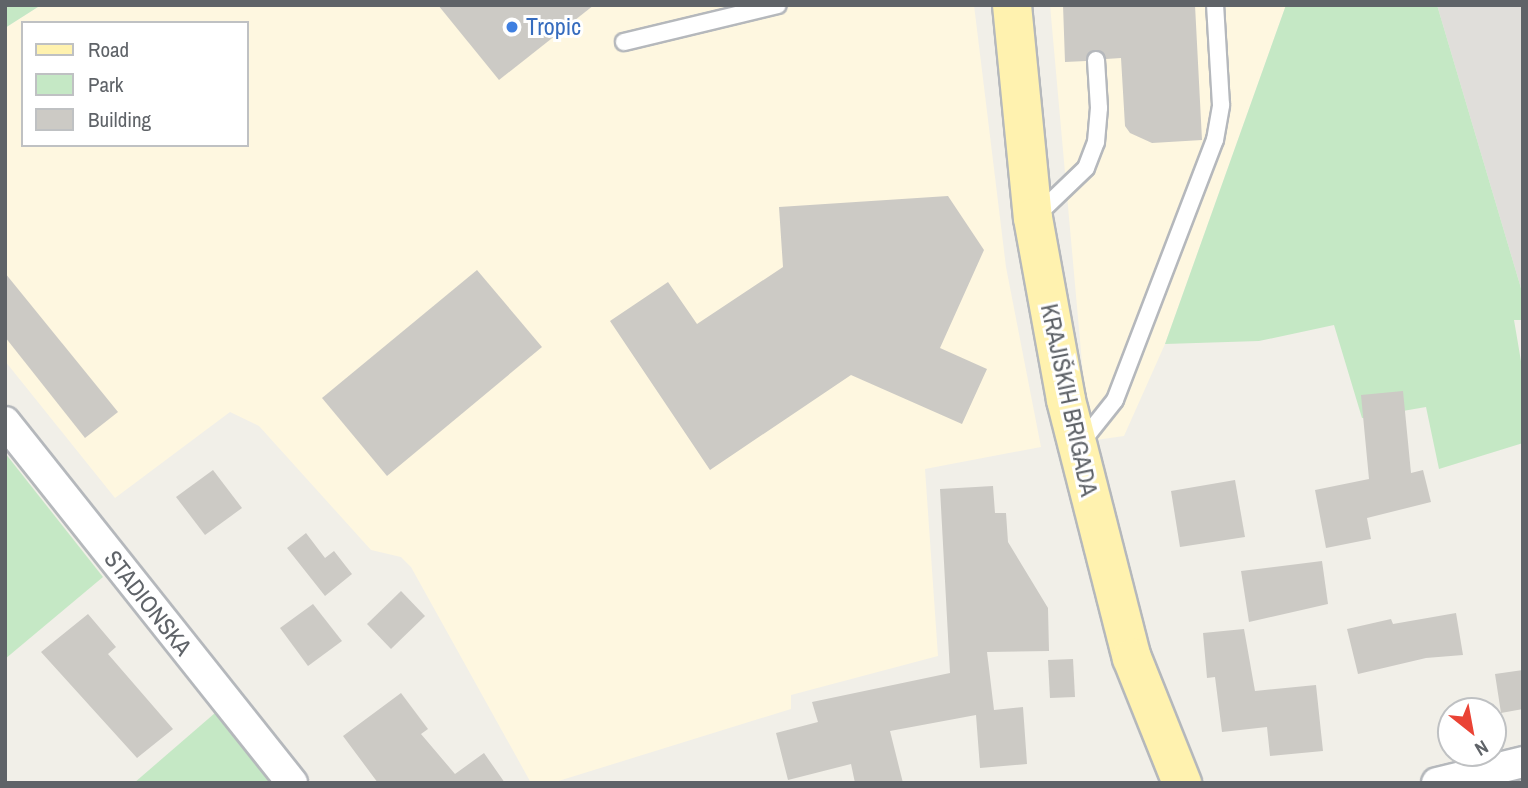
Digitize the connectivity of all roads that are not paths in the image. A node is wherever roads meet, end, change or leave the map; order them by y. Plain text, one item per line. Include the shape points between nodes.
1 (778, 5) edge
2 (1012, 5) edge
3 (1215, 5) edge
4 (624, 43) dead end
5 (1096, 60) dead end
6 (1033, 218) junction
7 (5, 422) edge
8 (1077, 447) junction
9 (1523, 762) edge
10 (292, 783) edge
11 (1182, 783) edge
12 (1437, 783) edge

1 - 4 lane
2 - 6 main road, KRAJIŠKIH BRIGADA
3 - 8 lane via 1221,105 1215,140 1115,400
5 - 6 lane via 1096,142 1086,168
6 - 8 main road, KRAJIŠKIH BRIGADA
7 - 10 street, STADIONSKA
8 - 11 main road, KRAJIŠKIH BRIGADA via 1132,657
9 - 12 street

